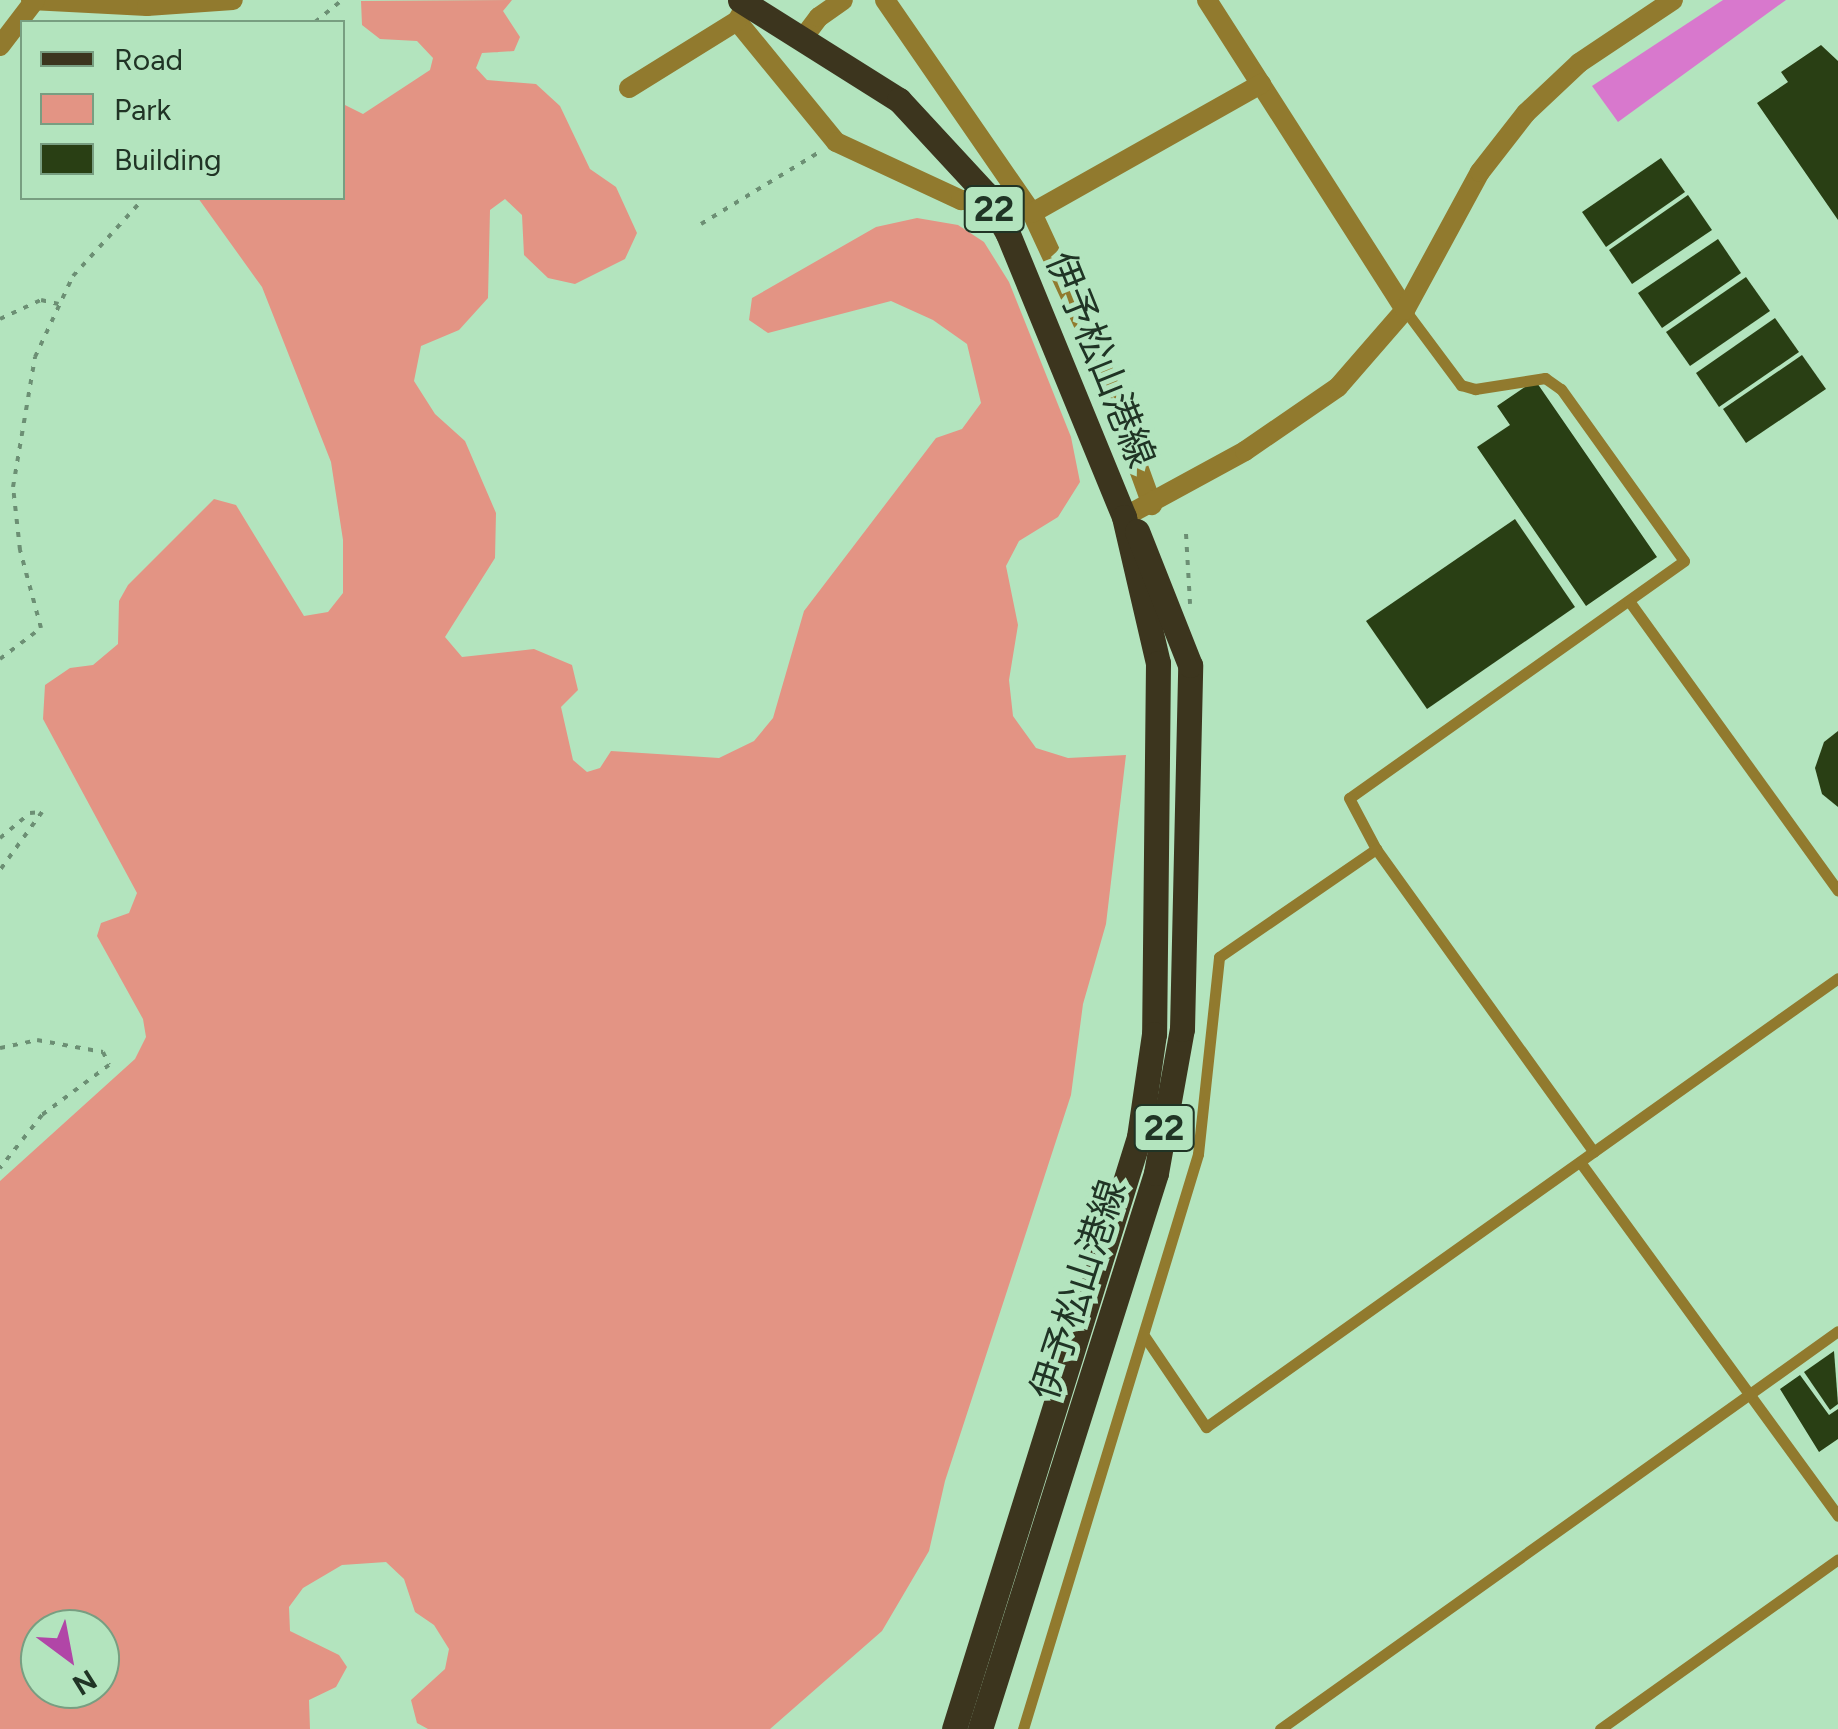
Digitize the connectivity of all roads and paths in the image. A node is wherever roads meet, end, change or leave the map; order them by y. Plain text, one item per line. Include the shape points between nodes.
1 (34, 0) edge
2 (232, 0) edge
3 (342, 0) edge
4 (843, 0) edge
5 (885, 0) edge
6 (1207, 0) edge
7 (1673, 0) edge
8 (146, 3) edge
9 (741, 9) edge
10 (317, 20) edge
11 (803, 38) junction
12 (0, 46) edge
13 (1261, 84) junction
14 (630, 88) dead end
15 (836, 142) junction
16 (142, 200) edge
17 (989, 200) junction
18 (1032, 213) junction
19 (702, 224) dead end
20 (59, 304) junction
21 (1405, 310) junction
22 (0, 319) edge
23 (1152, 505) junction
24 (1124, 516) junction
25 (1628, 601) junction
26 (0, 659) edge
27 (0, 838) edge
28 (1376, 849) junction
29 (0, 870) edge
30 (1838, 891) edge
31 (1838, 978) edge
32 (0, 1048) edge
33 (1594, 1152) junction
34 (1580, 1162) junction
35 (0, 1168) edge
36 (1838, 1332) edge
37 (1145, 1336) junction
38 (1749, 1395) junction
39 (1838, 1516) edge
40 (1838, 1559) edge
41 (954, 1729) edge
42 (980, 1729) edge
43 (1023, 1729) edge
44 (1280, 1729) edge
45 (1600, 1729) edge

1 - 8 street
1 - 12 street
2 - 8 street
3 - 10 path
4 - 11 street
5 - 18 street
6 - 13 street
7 - 21 street via 1579,62 1526,113 1480,172
9 - 11 main road, 伊予松山港線 / 22
9 - 14 street
9 - 15 street
11 - 17 main road, 伊予松山港線 / 22 via 928,125
13 - 18 street
13 - 21 street
15 - 17 street via 961,200
15 - 19 path
16 - 20 path via 93,251
17 - 24 main road, 伊予松山港線 / 22
18 - 23 street via 1096,351
20 - 22 path via 41,300
20 - 26 path via 35,358 13,488 20,550 41,628
21 - 23 street via 1338,387
21 - 25 lane via 1461,385 1475,390 1545,378 1561,389 1684,561
23 - 24 street
24 - 41 main road, 伊予松山港線 / 22 via 1158,663 1154,1034 1139,1138
24 - 42 main road, 伊予松山港線 / 22 via 1144,539 1190,665 1182,1029 1156,1173
25 - 28 lane via 1350,798
25 - 30 lane
27 - 29 path via 30,813 42,812
28 - 33 lane
28 - 37 lane via 1219,957 1198,1154
31 - 33 lane
32 - 35 path via 37,1040 102,1052 108,1065 42,1114
33 - 34 lane
34 - 37 lane via 1206,1426
34 - 38 lane
36 - 38 lane
37 - 43 lane
38 - 39 lane
38 - 44 lane
40 - 45 lane

